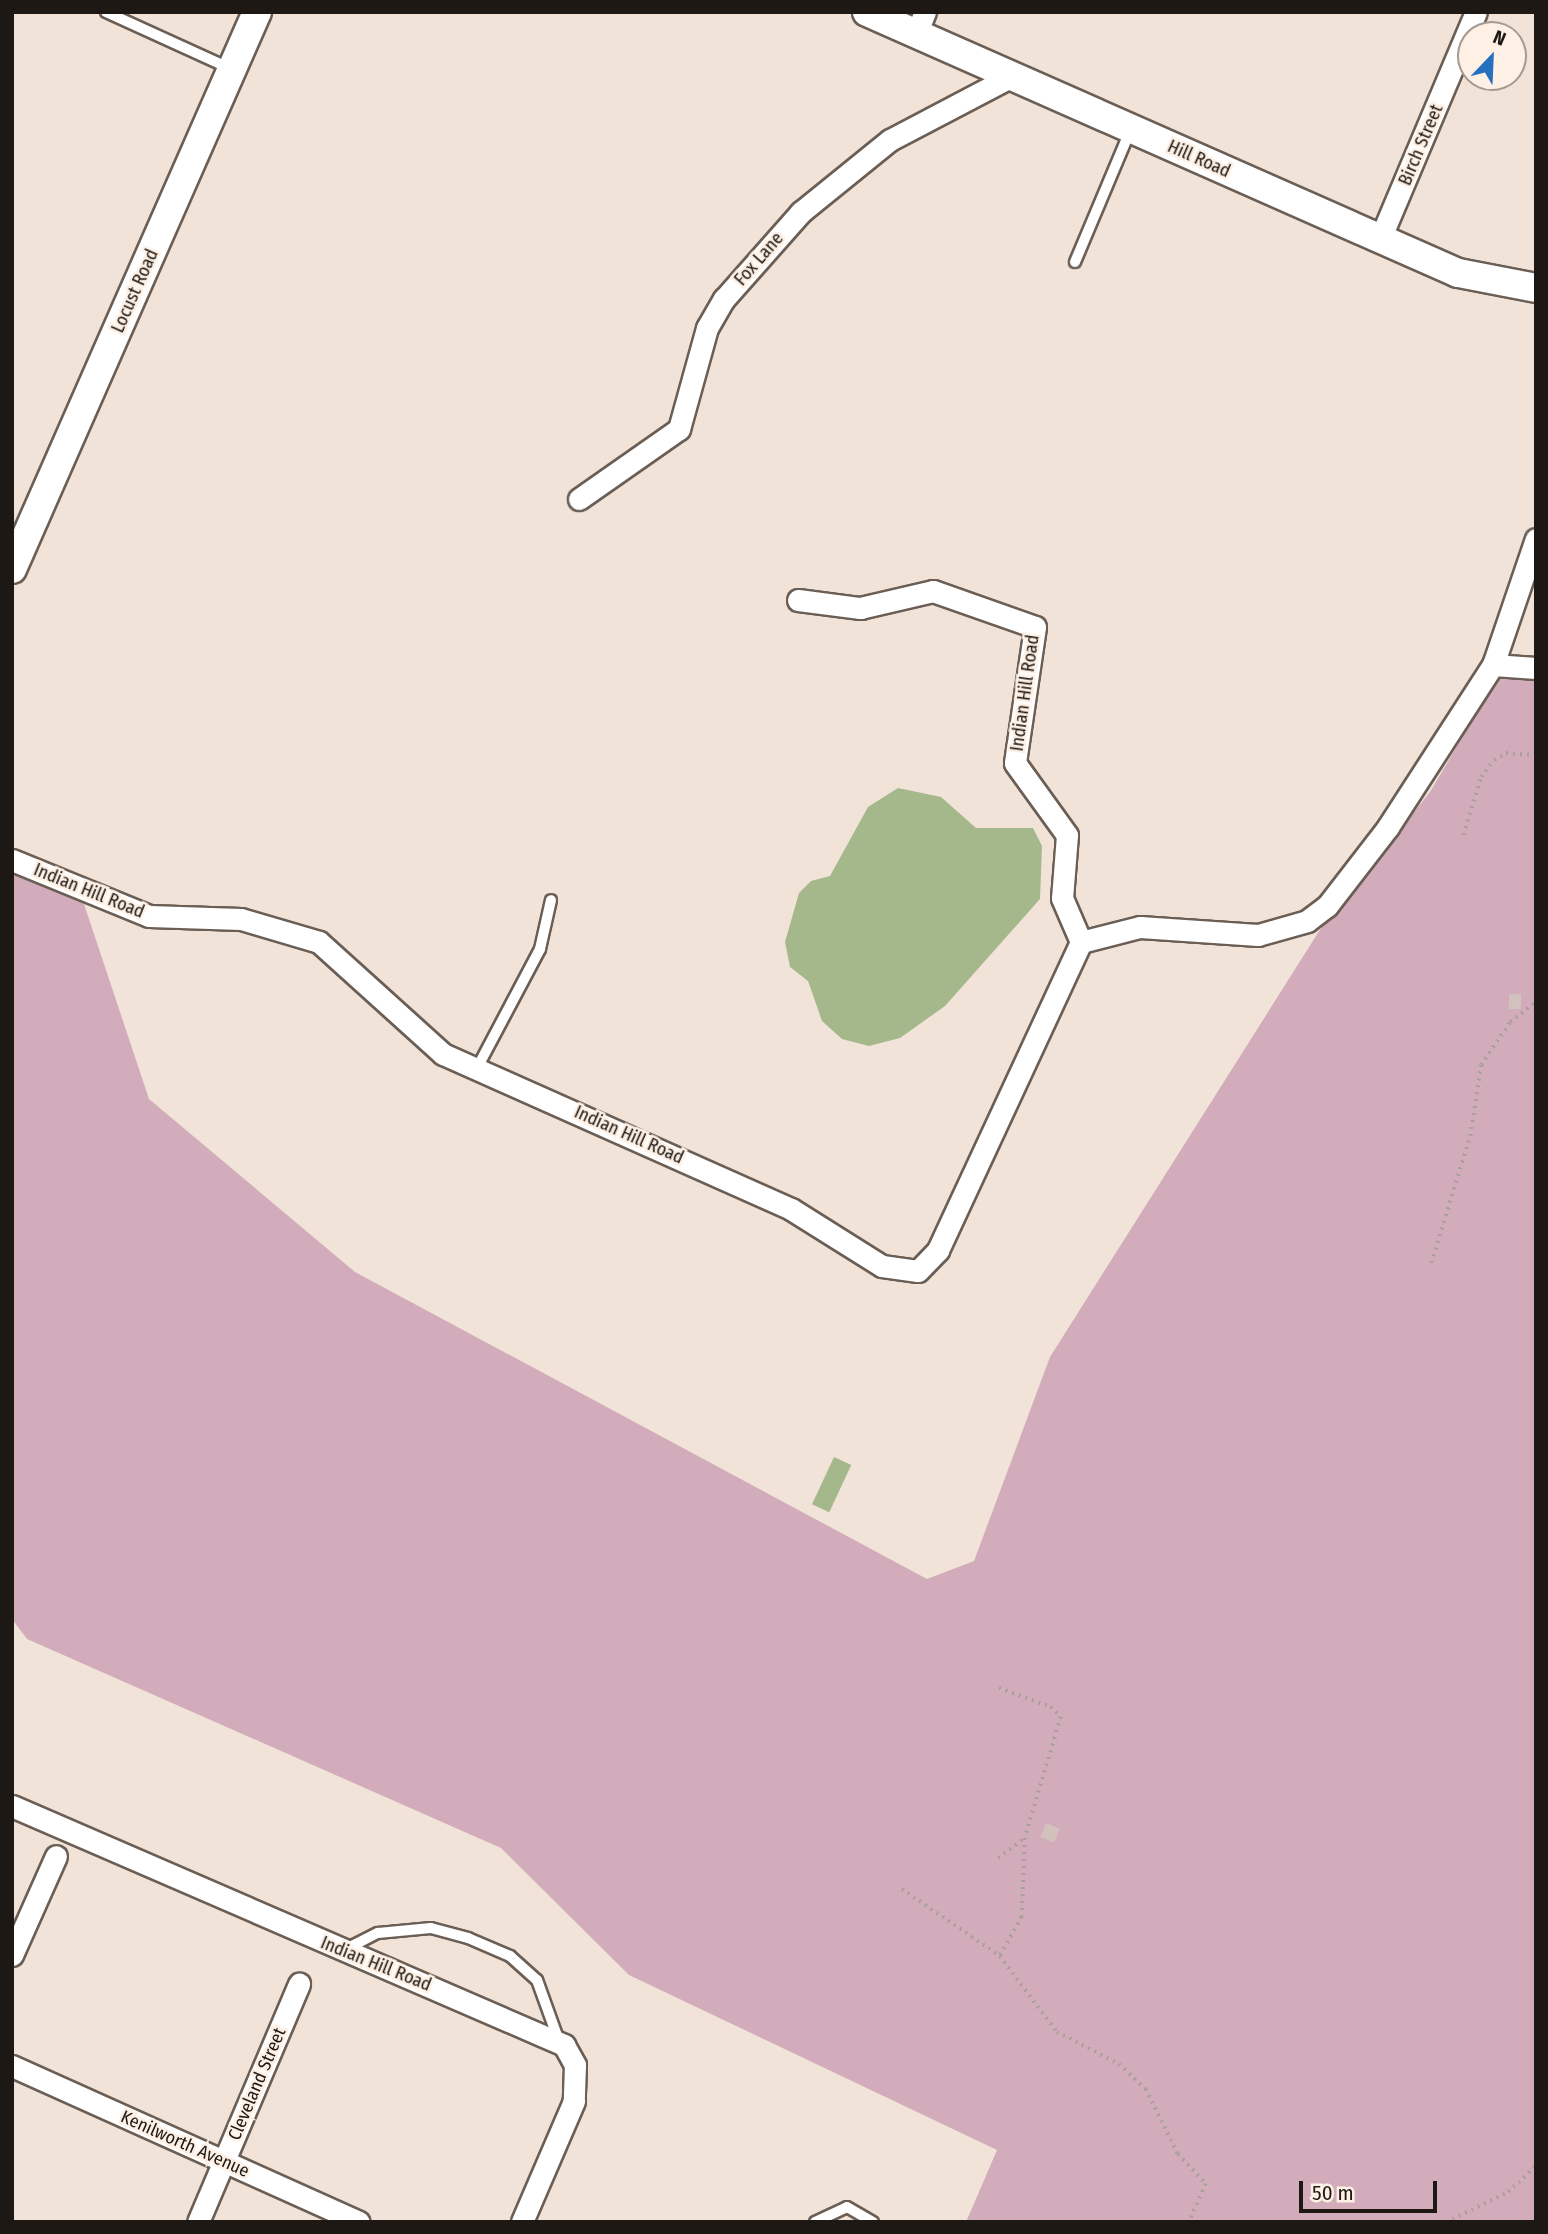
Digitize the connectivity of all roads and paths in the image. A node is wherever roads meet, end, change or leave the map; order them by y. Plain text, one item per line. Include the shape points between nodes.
1 (106, 12) edge
2 (257, 12) edge
3 (867, 12) edge
4 (1476, 12) edge
5 (920, 23) edge
6 (232, 69) junction
7 (1012, 76) junction
8 (1131, 129) junction
9 (1380, 239) junction
10 (1075, 262) dead end
11 (1536, 288) edge
12 (579, 499) dead end
13 (1536, 538) edge
14 (12, 569) edge
15 (798, 600) dead end
16 (1493, 665) junction
17 (1536, 668) edge
18 (1536, 755) edge
19 (1463, 835) dead end
20 (12, 860) edge
21 (551, 900) dead end
22 (1081, 942) junction
23 (1536, 1002) edge
24 (476, 1070) junction
25 (1432, 1263) dead end
26 (999, 1688) dead end
27 (12, 1806) edge
28 (1025, 1838) junction
29 (56, 1856) dead end
30 (998, 1858) dead end
31 (902, 1889) dead end
32 (344, 1950) junction
33 (12, 1955) edge
34 (1000, 1956) junction
35 (299, 1984) dead end
36 (559, 2042) junction
37 (12, 2066) edge
38 (225, 2162) junction
39 (1536, 2166) edge
40 (198, 2222) edge
41 (359, 2222) edge
42 (522, 2222) edge
43 (814, 2222) edge
44 (873, 2222) edge
45 (1189, 2222) edge
46 (1446, 2222) edge

1 - 6 lane
2 - 6 street, Locust Road
3 - 5 street, Hill Road
4 - 9 street, Birch Street
5 - 7 street, Hill Road
6 - 14 street, Locust Road
7 - 8 street, Hill Road
7 - 12 street, Fox Lane via 890,140 801,212 724,299 707,328 679,429
8 - 9 street, Hill Road
8 - 10 lane
9 - 11 street, Hill Road via 1487,283
13 - 16 street
15 - 22 street, Indian Hill Road via 860,608 933,592 1035,627 1015,763 1067,835 1062,898
16 - 17 street
16 - 22 street via 1388,827 1307,921 1258,935 1140,927
18 - 19 path via 1506,754 1494,760 1481,778
20 - 24 street, Indian Hill Road via 149,916 242,919 319,942 432,1047
21 - 24 lane via 540,949
22 - 24 street, Indian Hill Road via 938,1250 918,1271 882,1266 791,1209
23 - 25 path via 1510,1022 1481,1065 1470,1136
26 - 28 path via 1051,1707 1061,1717
27 - 32 street, Indian Hill Road
28 - 30 path
28 - 34 path via 1022,1917
29 - 33 street
31 - 34 path
32 - 36 street, Indian Hill Road
32 - 36 lane via 378,1933 431,1928 468,1938 510,1956 537,1980
34 - 45 path via 1042,2020 1070,2042 1119,2064 1146,2089 1178,2154 1206,2183
35 - 38 street, Cleveland Street
36 - 42 street via 575,2065 578,2084
37 - 38 street, Kenilworth Avenue
38 - 40 street, Cleveland Street
38 - 41 street, Kenilworth Avenue
39 - 46 path via 1508,2192
43 - 44 lane via 847,2207

